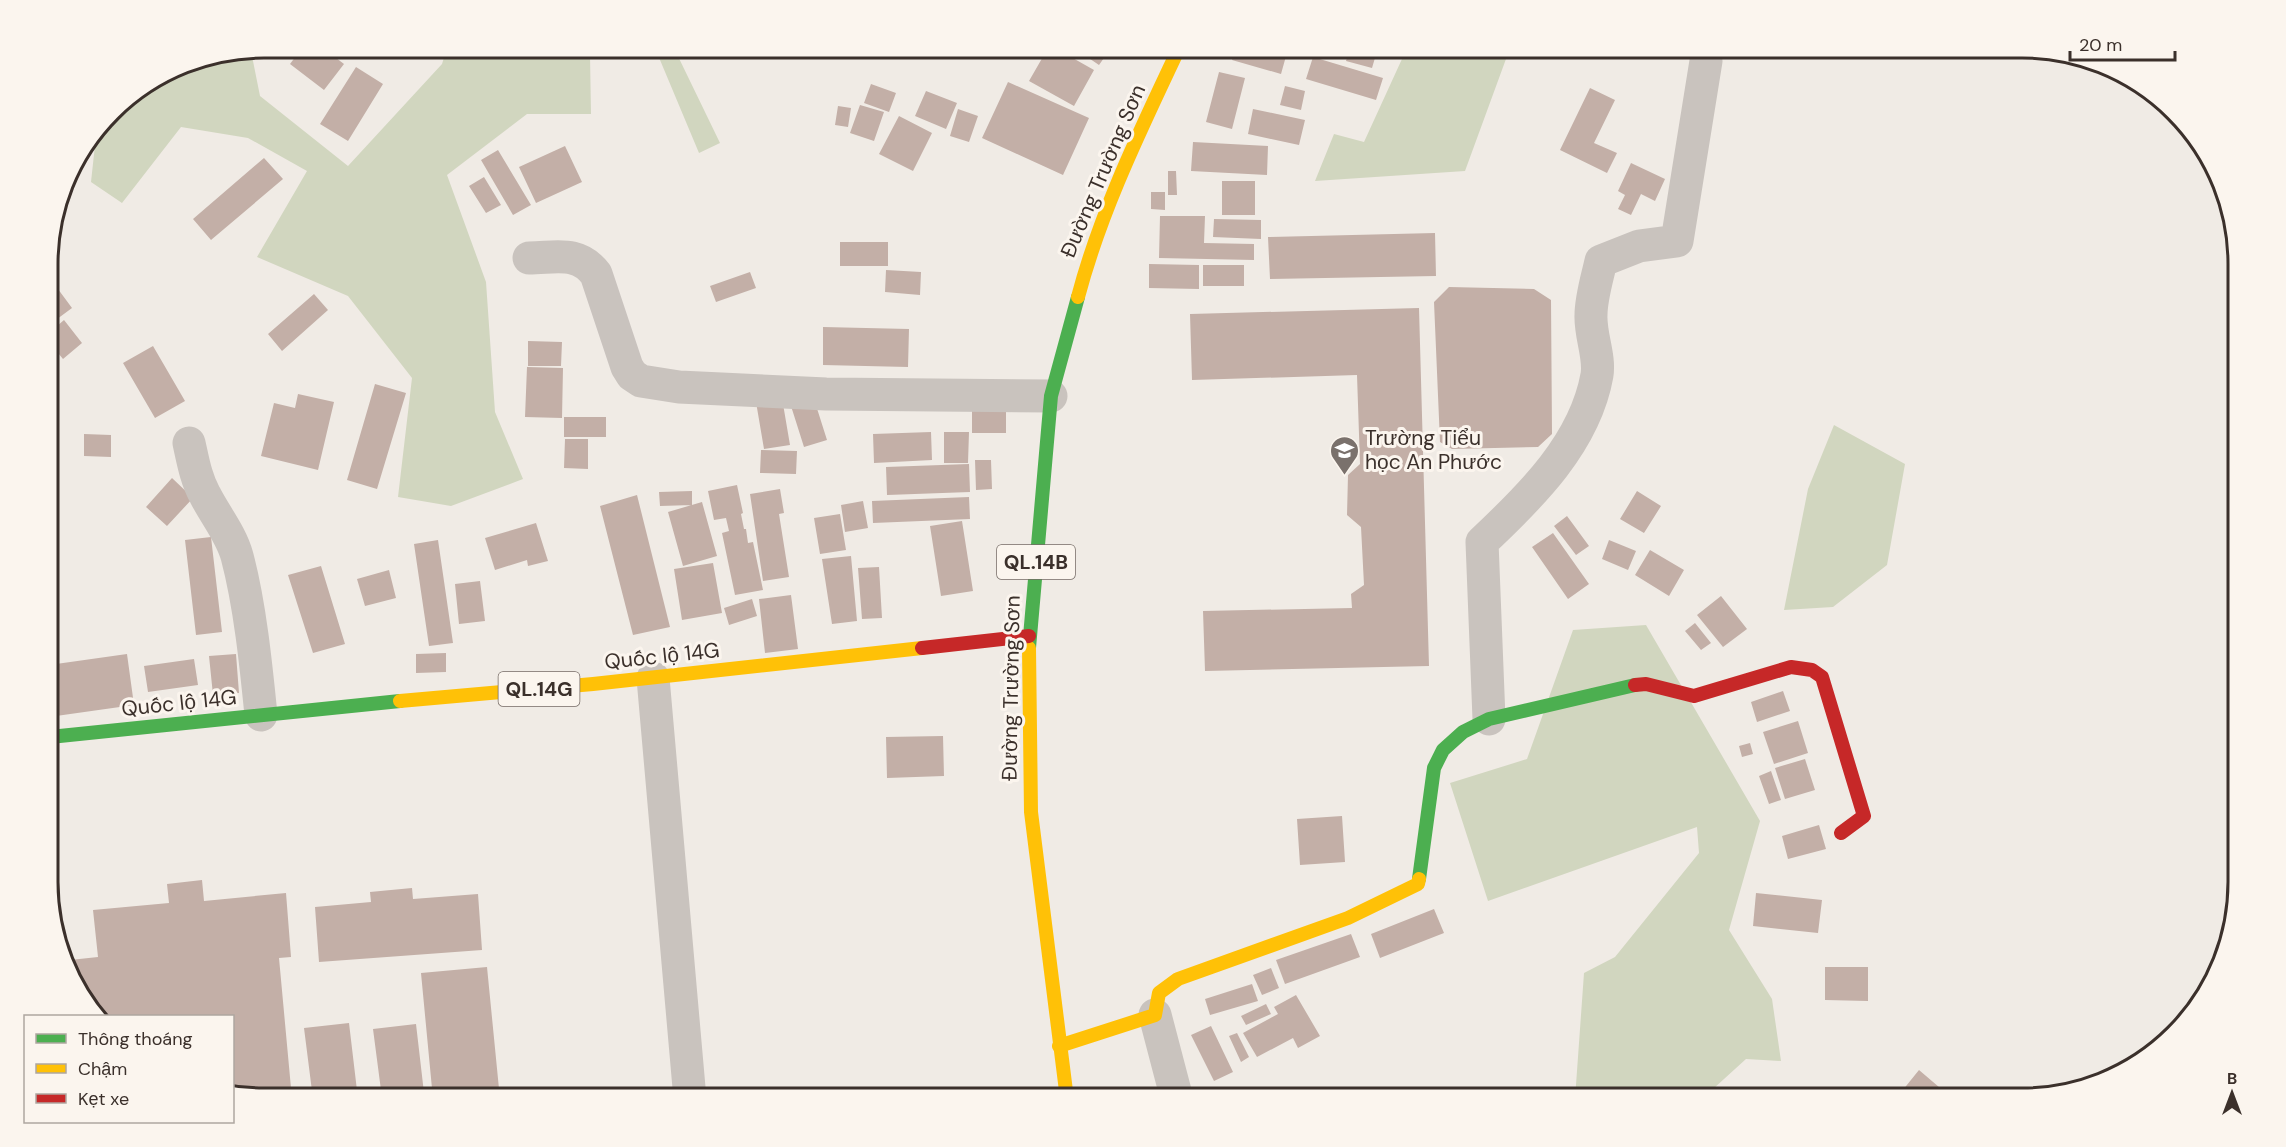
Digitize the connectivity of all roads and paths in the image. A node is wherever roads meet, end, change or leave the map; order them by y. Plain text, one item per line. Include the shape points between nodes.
1 (1174, 58) edge
2 (1706, 61) dead end
3 (529, 258) dead end
4 (1051, 396) junction
5 (189, 443) dead end
6 (1029, 636) junction
7 (653, 678) junction
8 (261, 715) junction
9 (1489, 719) junction
10 (58, 736) edge
11 (1840, 833) dead end
12 (1155, 1015) junction
13 (1059, 1046) junction
14 (689, 1088) edge
15 (1065, 1088) edge
16 (1174, 1088) edge

1 - 4 main road, Đường Trường Sơn / QL.14B via 1131,149 1089,254
2 - 9 street via 1677,241 1639,246 1601,261 1590,315 1597,372 1586,414 1563,454 1482,542
3 - 4 street via 577,257 589,264 596,274 627,367 642,381 679,387 826,394
4 - 6 main road, Đường Trường Sơn / QL.14B
5 - 8 street via 205,495 237,554
6 - 7 main road, Quốc lộ 14G / QL.14G
6 - 13 main road, Đường Trường Sơn / QL.14B via 1031,812
7 - 8 main road, Quốc lộ 14G / QL.14G
7 - 14 street
8 - 10 main road, Quốc lộ 14G / QL.14G
9 - 11 main road via 1621,687 1646,684 1694,696 1791,667 1812,670 1822,677 1864,816
9 - 12 main road via 1463,732 1443,750 1434,768 1418,884 1348,918 1179,978 1159,993
12 - 13 main road
12 - 16 street
13 - 15 main road, Đường Trường Sơn / QL.14B

